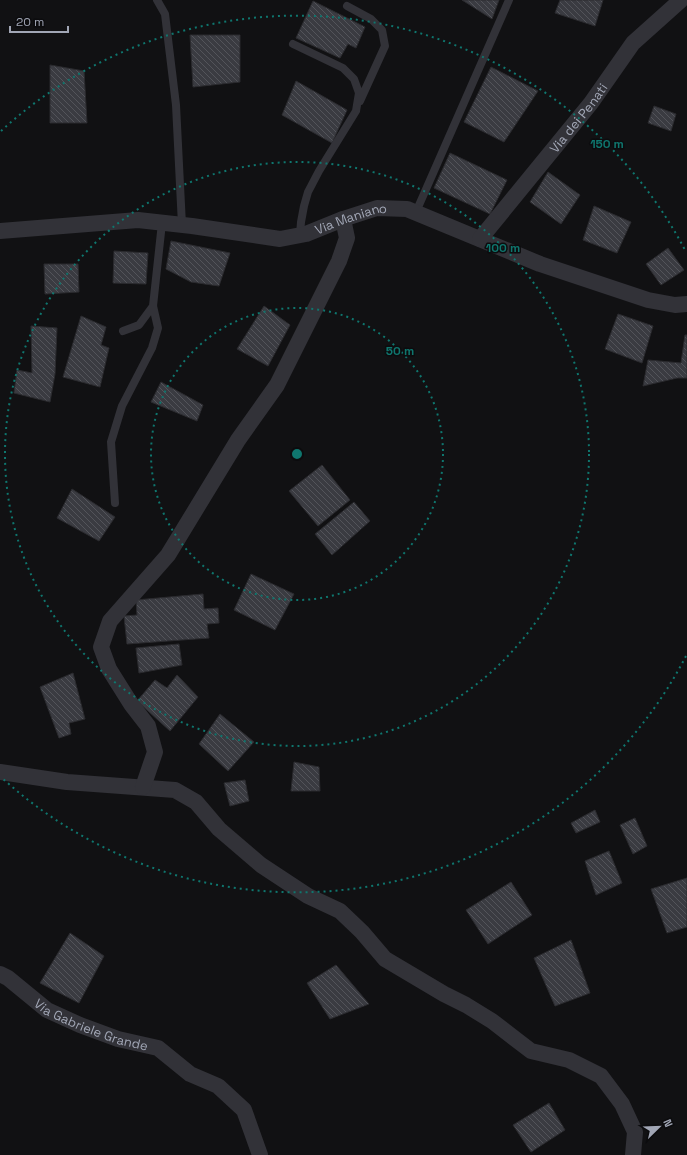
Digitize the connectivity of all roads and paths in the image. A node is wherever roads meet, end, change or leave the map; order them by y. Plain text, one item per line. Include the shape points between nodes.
1 (157, 0) edge
2 (509, 0) edge
3 (680, 0) edge
4 (347, 6) dead end
5 (293, 44) dead end
6 (356, 111) junction
7 (416, 212) junction
8 (343, 219) junction
9 (162, 223) junction
10 (182, 225) junction
11 (0, 231) edge
12 (300, 235) junction
13 (480, 239) junction
14 (687, 304) edge
15 (153, 306) junction
16 (123, 331) dead end
17 (116, 503) dead end
18 (0, 772) edge
19 (143, 787) junction
20 (0, 974) edge
21 (260, 1155) edge
22 (633, 1155) edge

1 - 10 lane via 164,14 176,105
2 - 7 lane
3 - 13 street, Via dei Penati via 633,43 591,103
4 - 6 lane via 371,19 382,30 385,46
5 - 6 lane via 344,68 354,79 359,93
6 - 12 lane via 308,192
7 - 8 street, Via Maniano via 407,209 377,208
7 - 13 street, Via Maniano
8 - 12 street, Via Maniano
8 - 19 street via 347,238 339,261 278,385 238,440 168,555 110,621 101,647 109,669 148,726 155,752
9 - 10 street, Via Maniano
9 - 11 street, Via Maniano via 138,220
9 - 15 lane
10 - 12 street, Via Maniano via 280,239
13 - 14 street, Via Maniano via 540,264 648,300 675,305
15 - 16 lane via 139,325
15 - 17 lane via 158,328 152,348 122,406 111,442
18 - 19 street via 67,782
19 - 22 street via 175,790 196,802 220,829 261,865 308,896 340,912 362,932 385,959 492,1021 531,1051 569,1060 601,1076 622,1104 635,1132
20 - 21 street, Via Gabriele Grande via 47,1010 118,1039 158,1048 190,1074 218,1086 244,1110

